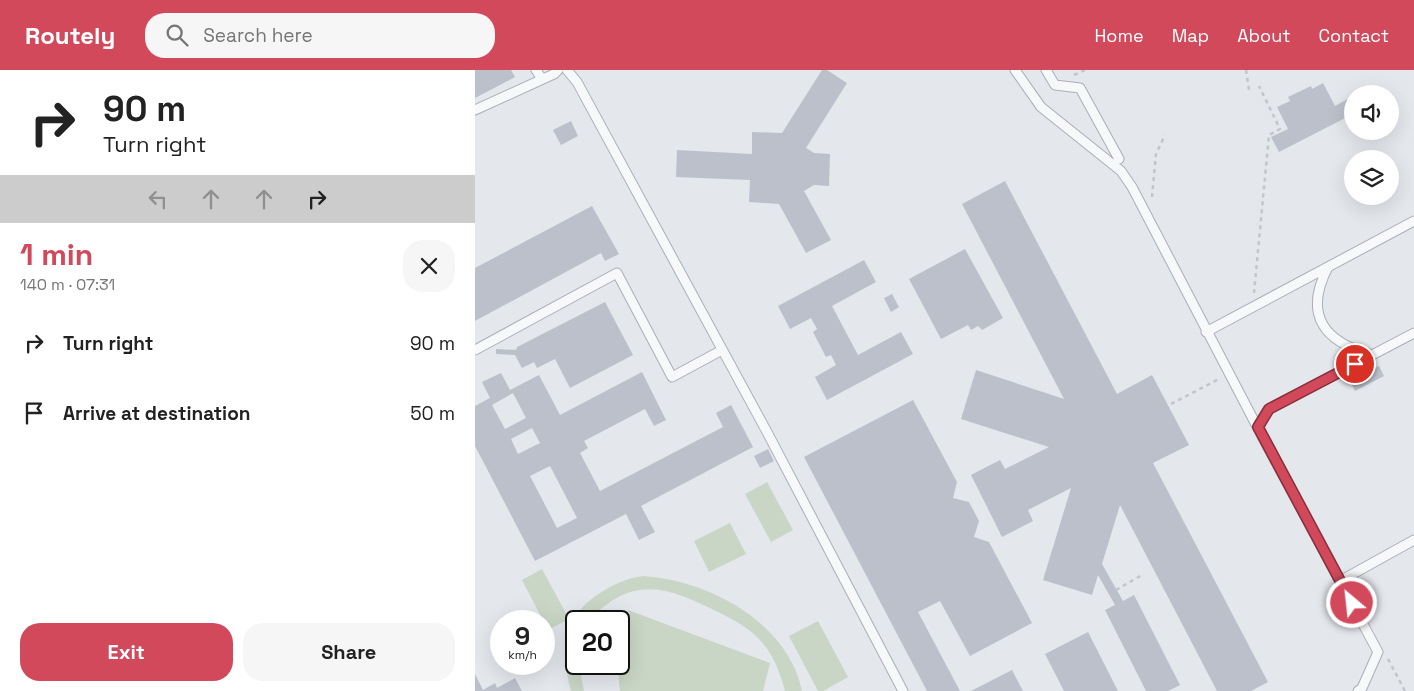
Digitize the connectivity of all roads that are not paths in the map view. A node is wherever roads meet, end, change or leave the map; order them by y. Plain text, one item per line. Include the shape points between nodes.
1 (536, 70) edge
2 (558, 70) edge
3 (567, 70) edge
4 (1015, 70) edge
5 (1046, 70) edge
6 (542, 80) junction
7 (475, 110) edge
8 (1119, 159) dead end
9 (1414, 222) edge
10 (1328, 267) junction
11 (1206, 332) junction
12 (1414, 334) edge
13 (475, 350) edge
14 (722, 350) junction
15 (1372, 355) junction
16 (1258, 427) junction
17 (1413, 544) edge
18 (1340, 581) junction
19 (903, 691) edge
20 (1359, 691) edge

1 - 6 lane
2 - 6 lane
3 - 14 lane via 577,82
4 - 11 lane via 1041,107 1121,171
5 - 8 lane via 1055,85 1080,88
6 - 7 lane
9 - 10 lane
10 - 11 lane
10 - 15 lane via 1320,283 1318,301 1322,326 1338,341
11 - 16 lane
12 - 15 lane
13 - 14 lane via 617,273 671,377
14 - 19 lane
15 - 16 lane via 1269,409
16 - 18 lane
17 - 18 lane
18 - 20 lane via 1378,652

